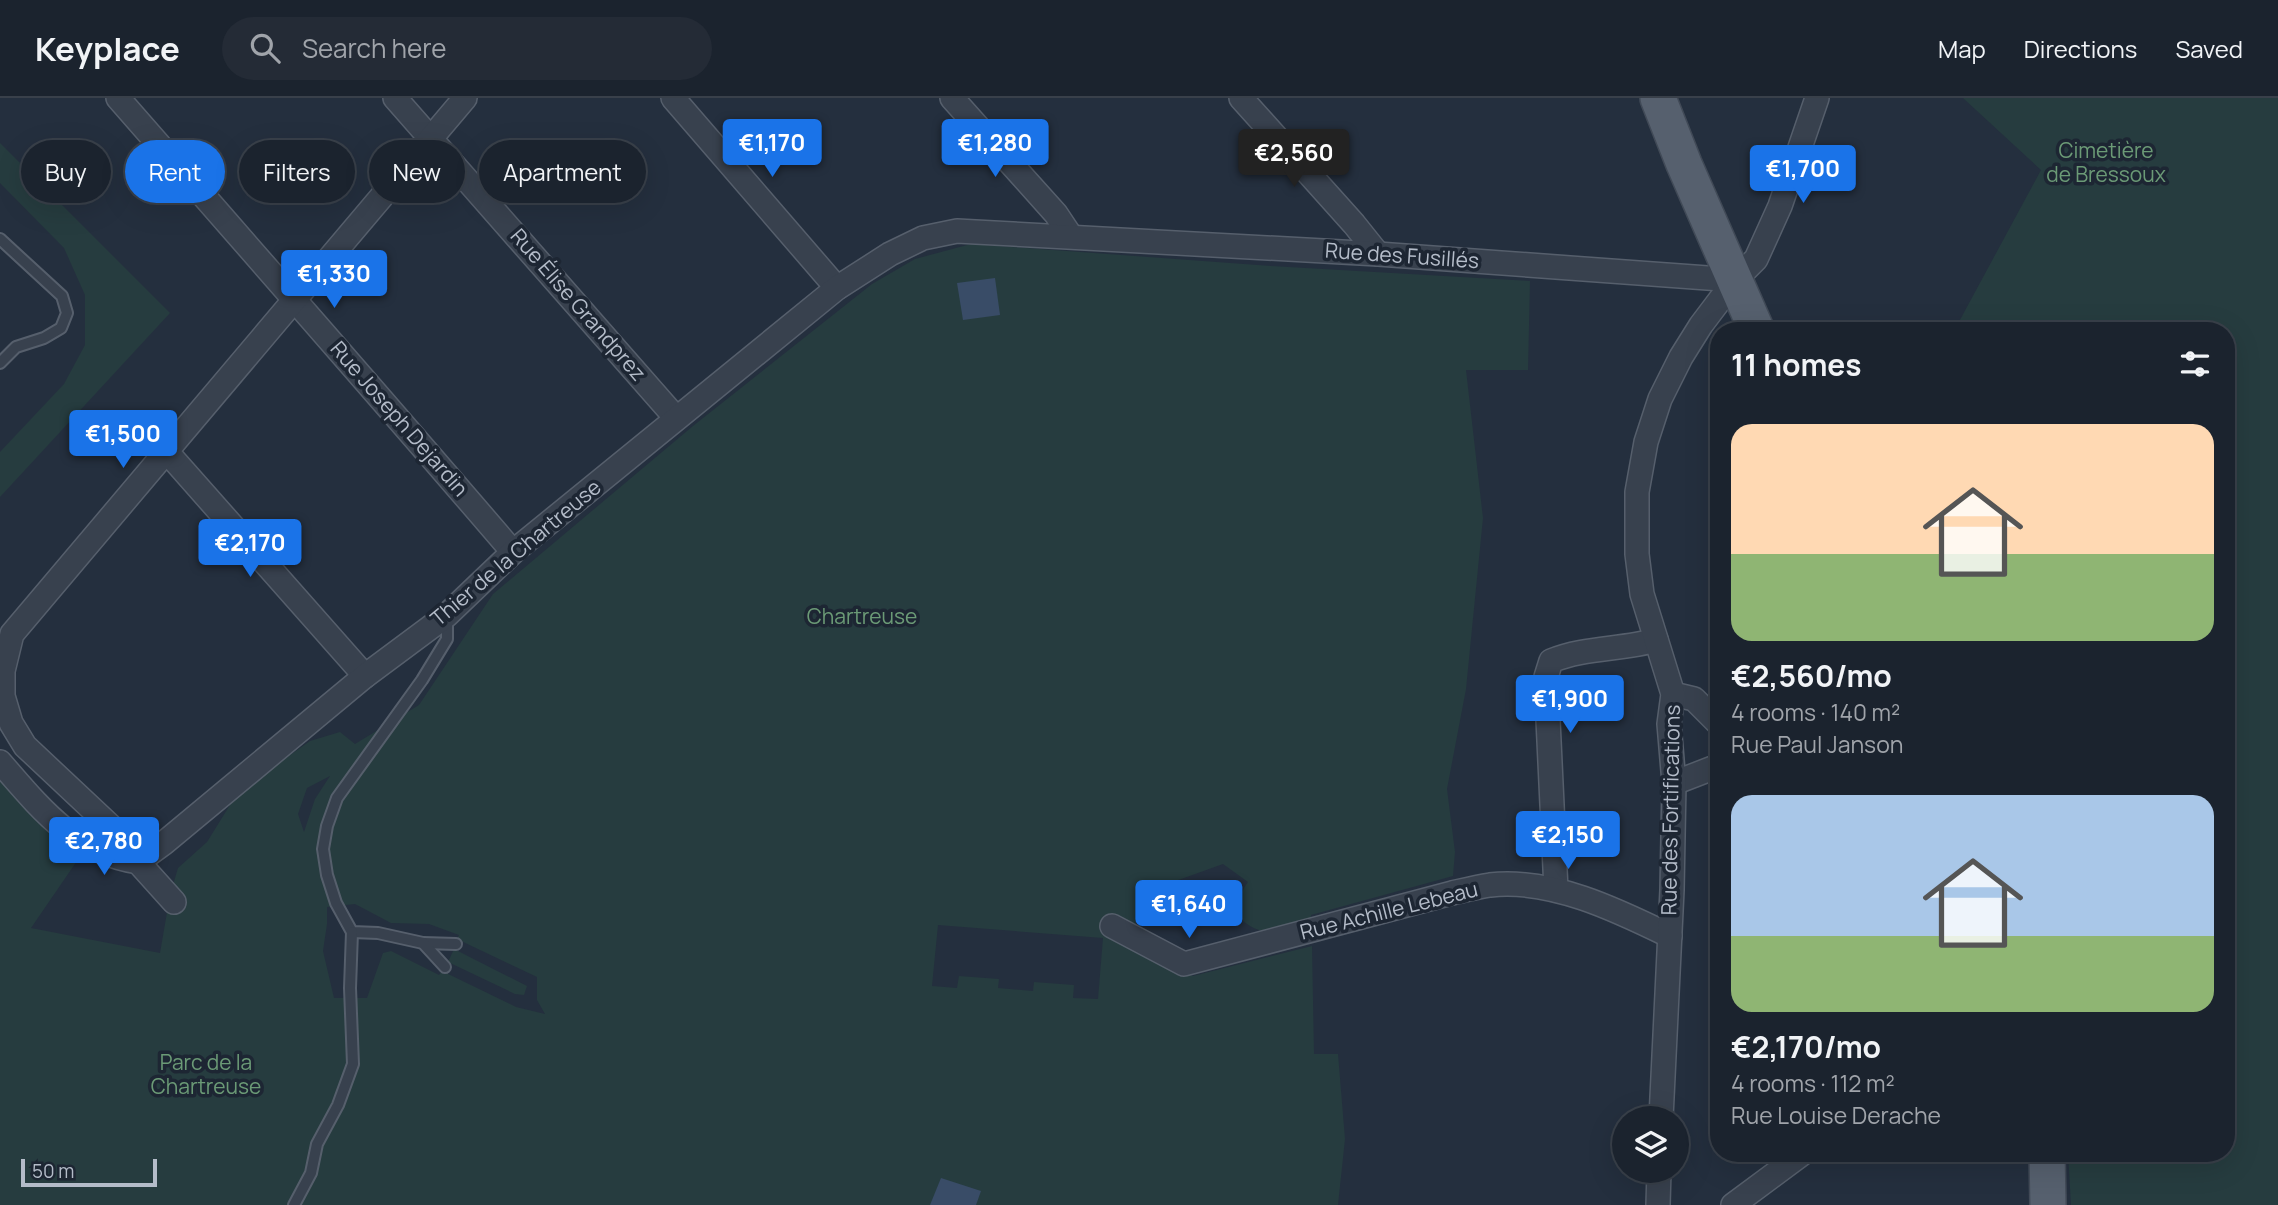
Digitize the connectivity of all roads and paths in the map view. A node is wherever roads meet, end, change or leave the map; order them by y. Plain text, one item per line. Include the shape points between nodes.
1 (118, 98) edge
2 (395, 98) edge
3 (465, 98) edge
4 (673, 98) edge
5 (952, 98) edge
6 (1241, 98) edge
7 (1658, 98) edge
8 (1817, 98) edge
9 (432, 139) junction
10 (1070, 235) junction
11 (0, 239) edge
12 (1378, 254) junction
13 (1735, 280) junction
14 (837, 288) junction
15 (293, 299) junction
16 (1753, 322) edge
17 (0, 363) edge
18 (677, 418) junction
19 (167, 452) junction
20 (513, 552) junction
21 (447, 615) junction
22 (1657, 640) junction
23 (365, 676) junction
24 (1673, 694) junction
25 (1710, 715) edge
26 (0, 762) edge
27 (1710, 769) edge
28 (1674, 783) junction
29 (138, 862) junction
30 (1556, 890) junction
31 (174, 902) dead end
32 (1112, 926) dead end
33 (352, 932) junction
34 (1670, 936) junction
35 (423, 943) junction
36 (456, 944) dead end
37 (445, 967) dead end
38 (1662, 1106) edge
39 (1791, 1162) edge
40 (2047, 1162) edge
41 (1658, 1183) edge
42 (294, 1205) edge
43 (1657, 1205) edge
44 (1733, 1205) edge
45 (2048, 1205) edge

1 - 15 street, Rue Joseph Dejardin
2 - 9 street, Rue Élise Grandprez
3 - 9 street
4 - 14 street
5 - 10 street
6 - 12 street
7 - 13 main road
8 - 13 street, Rue des Fortifications via 1780,206 1756,259
9 - 15 street
9 - 18 street, Rue Élise Grandprez
10 - 12 street, Rue des Fusillés
10 - 14 street, Thier de la Chartreuse via 957,231 923,238
11 - 17 lane via 62,296 67,313 61,328 16,347
12 - 13 street, Rue des Fusillés
13 - 16 main road
13 - 22 street, Rue des Fortifications via 1681,358 1660,399 1646,442 1637,492 1637,554 1642,594
14 - 18 street, Thier de la Chartreuse
15 - 19 street
15 - 20 street, Rue Joseph Dejardin
18 - 20 street, Thier de la Chartreuse
19 - 23 street
19 - 29 street via 24,617 12,634 4,671 3,696 11,723 25,746 122,837
20 - 21 street, Thier de la Chartreuse
21 - 23 street, Thier de la Chartreuse
21 - 33 lane via 447,639 337,798 327,826 323,849 327,875
22 - 24 street, Rue des Fortifications
22 - 30 street via 1583,651 1551,661 1546,677
23 - 29 street, Thier de la Chartreuse
24 - 25 street via 1694,699
24 - 28 street, Rue des Fortifications via 1668,742
26 - 29 street via 50,818 85,844 112,857
27 - 28 street
28 - 34 street, Rue des Fortifications
29 - 31 street
30 - 32 street, Rue Achille Lebeau via 1491,885 1184,964
30 - 34 street, Rue Achille Lebeau via 1616,909
33 - 35 lane
33 - 42 lane via 353,1064
34 - 38 street, Rue des Fortifications
35 - 36 lane
35 - 37 lane
39 - 44 street
40 - 45 main road
41 - 43 street

